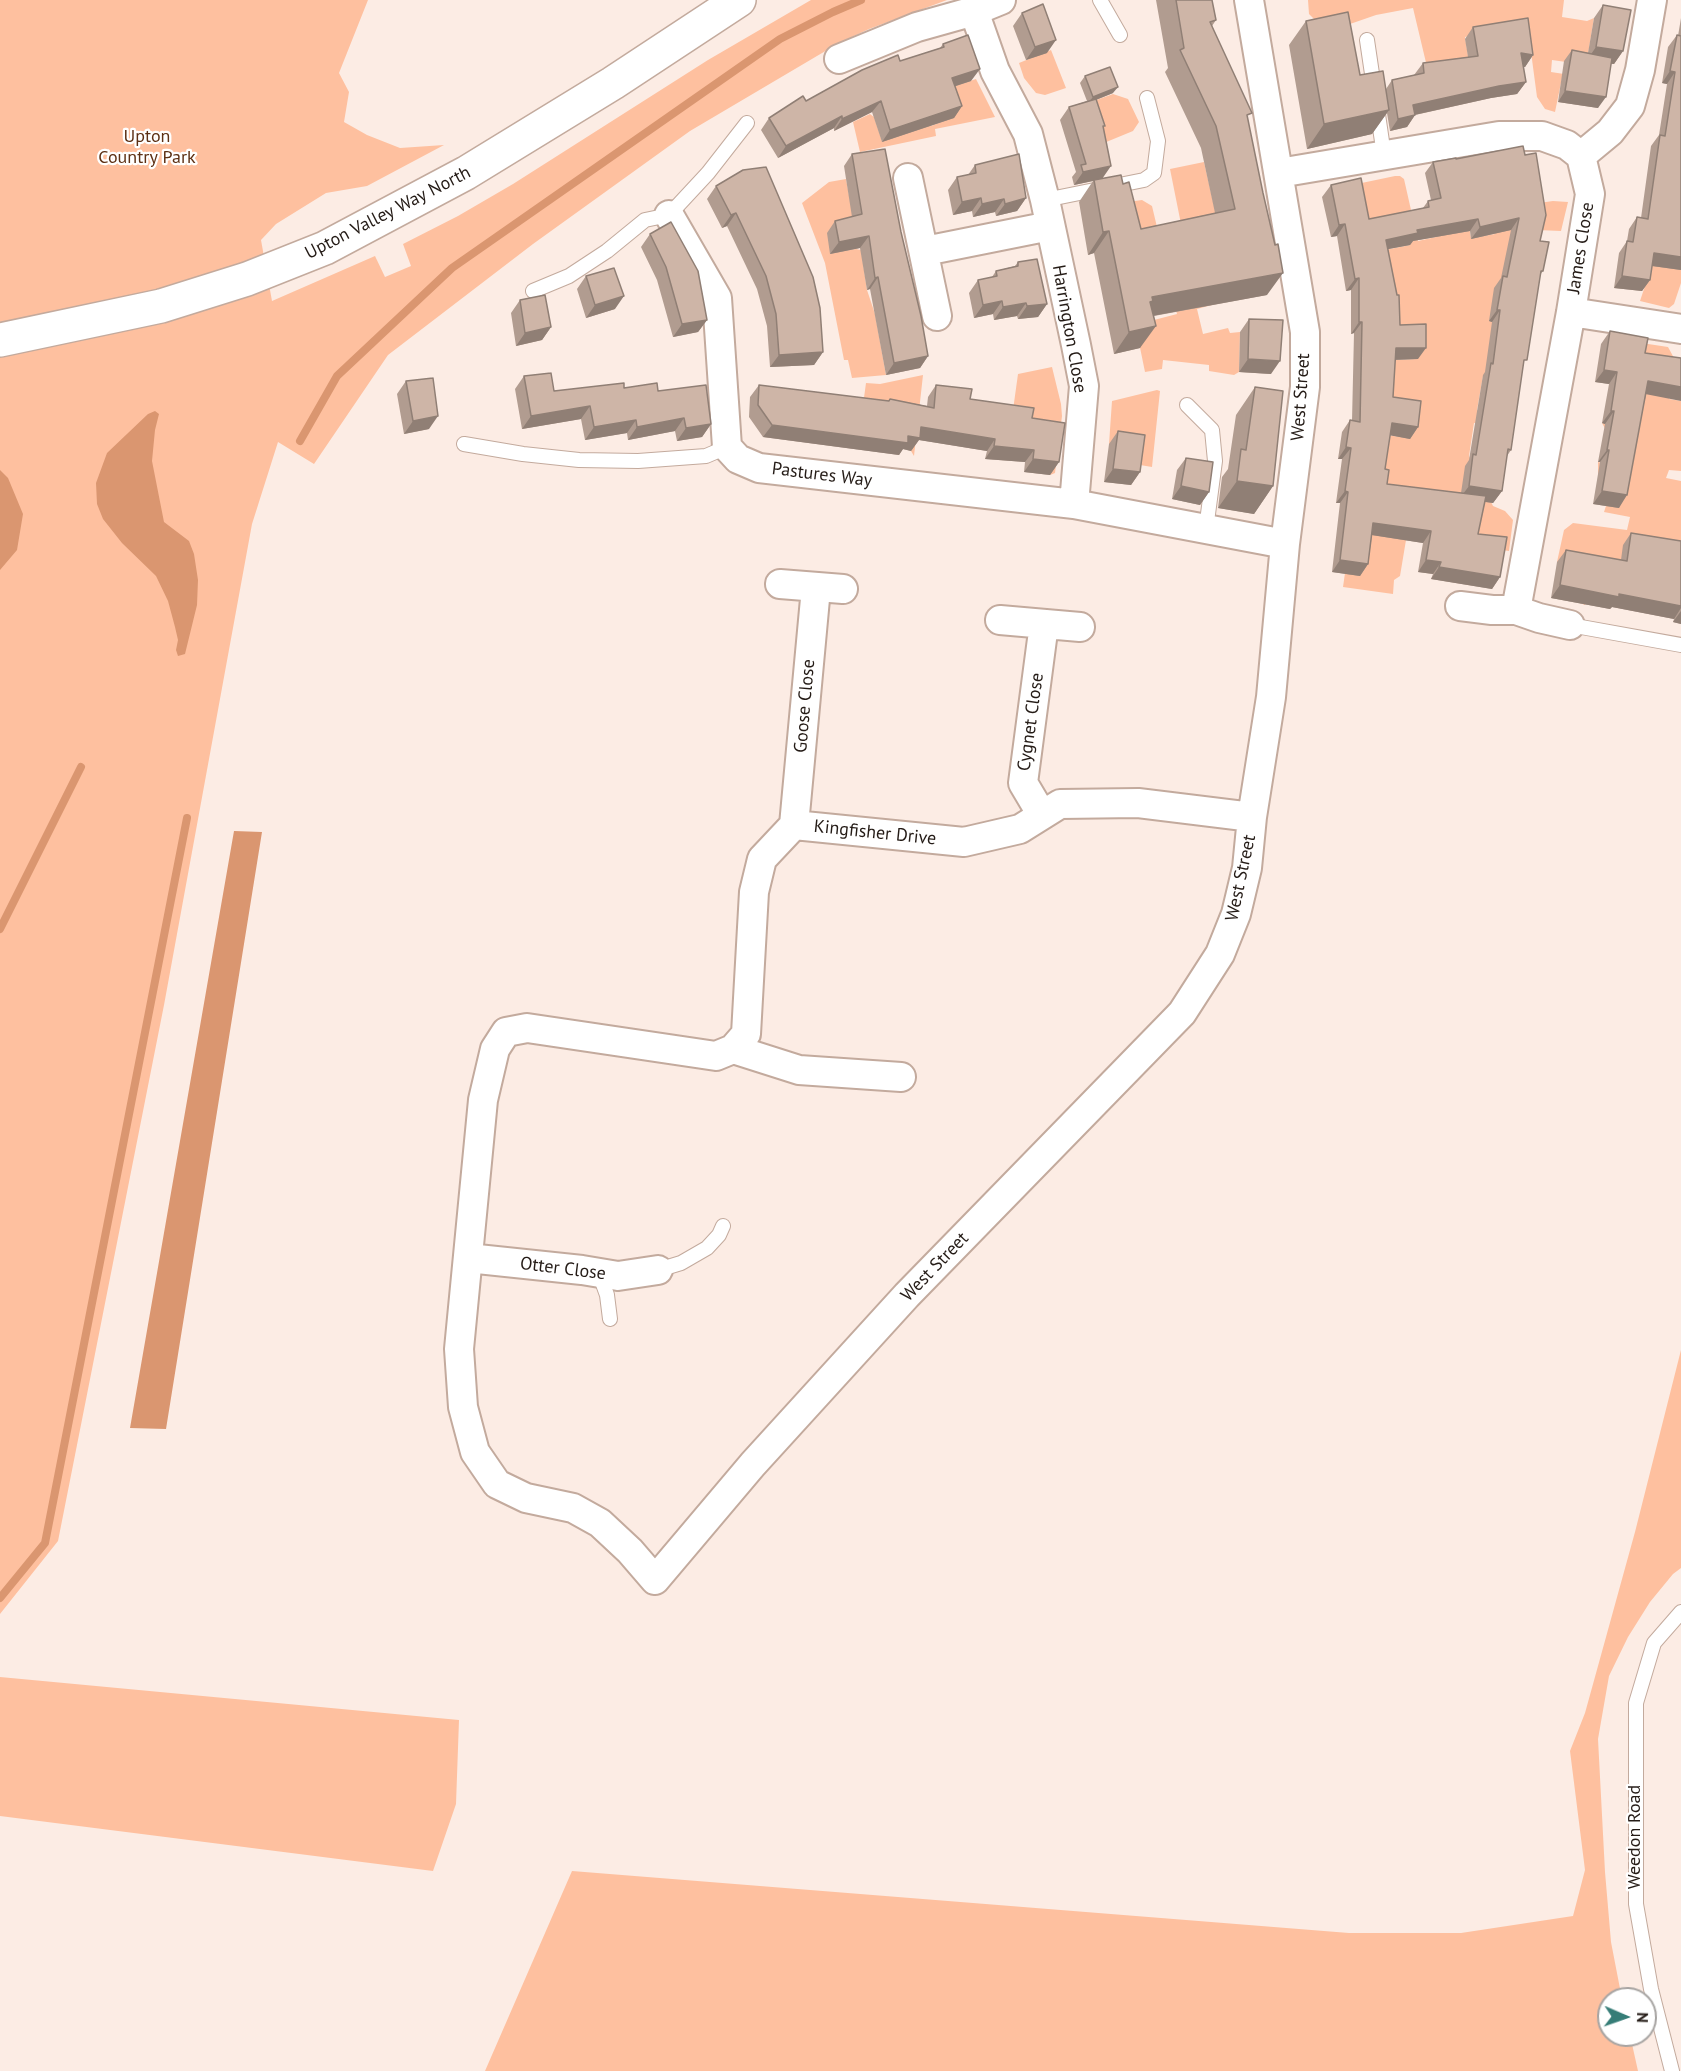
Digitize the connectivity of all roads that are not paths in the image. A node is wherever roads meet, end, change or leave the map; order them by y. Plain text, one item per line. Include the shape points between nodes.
1 (739, 0) edge
2 (1002, 0) edge
3 (1100, 0) edge
4 (1249, 0) edge
5 (1652, 0) edge
6 (974, 10) junction
7 (1120, 35) dead end
8 (1367, 40) dead end
9 (839, 59) dead end
10 (1147, 98) dead end
11 (747, 123) dead end
12 (1384, 155) junction
13 (1581, 156) junction
14 (1279, 173) junction
15 (908, 178) dead end
16 (1048, 213) junction
17 (669, 215) junction
18 (925, 251) junction
19 (533, 291) dead end
20 (1570, 312) junction
21 (938, 316) dead end
22 (1681, 329) edge
23 (0, 340) edge
24 (1187, 405) dead end
25 (465, 444) dead end
26 (727, 447) junction
27 (1074, 504) junction
28 (1206, 529) junction
29 (1285, 544) junction
30 (780, 584) dead end
31 (1460, 606) dead end
32 (1516, 610) junction
33 (1000, 620) dead end
34 (1044, 624) junction
35 (1570, 625) joint
36 (1080, 627) dead end
37 (1681, 645) edge
38 (1042, 815) junction
39 (1252, 818) junction
40 (794, 825) junction
41 (733, 1049) junction
42 (901, 1077) dead end
43 (723, 1226) dead end
44 (468, 1258) junction
45 (658, 1270) joint
46 (599, 1273) junction
47 (610, 1319) dead end
48 (1681, 1612) edge
49 (1672, 2071) edge

1 - 23 street, Upton Valley Way North via 466,173 325,248 236,283 161,306
2 - 6 street
3 - 7 lane
4 - 14 street, West Street
5 - 13 street via 1630,106 1610,132
6 - 9 street via 917,27
6 - 16 street, Harrington Close via 995,71 1028,134
8 - 12 lane
10 - 16 lane via 1158,141 1154,173 1144,180
11 - 17 lane
12 - 13 street via 1499,136 1542,136 1567,145
12 - 14 street
13 - 20 street, James Close via 1590,194
14 - 29 street, West Street via 1305,332 1305,387
15 - 18 street
16 - 18 street
16 - 27 street, Harrington Close via 1084,386
17 - 19 lane via 645,220 569,276
17 - 26 street via 717,298
18 - 21 street
20 - 22 street
20 - 32 street, James Close
24 - 28 lane via 1212,430 1215,461
25 - 26 lane via 523,454 638,461 706,456
26 - 27 street, Pastures Way via 738,459 759,468
27 - 28 street, Pastures Way
28 - 29 street, Pastures Way
29 - 39 street, West Street via 1271,698
30 - 40 street, Goose Close via 830,588
31 - 32 street
32 - 35 street
33 - 34 street
34 - 36 street
34 - 38 street, Cygnet Close via 1023,783
35 - 37 lane
38 - 39 street, Kingfisher Drive via 1060,804 1138,803
38 - 40 street, Kingfisher Drive via 1020,829 964,842
39 - 44 street, West Street via 1236,914 1220,954 1182,1013 907,1295 753,1464 655,1580 600,1523 573,1508 526,1498 497,1484 475,1452 463,1407 459,1349
40 - 41 street, Kingfisher Drive via 762,859 754,892 746,1034
41 - 42 street via 799,1070
41 - 44 street via 716,1056 526,1028 506,1032 495,1049 483,1100
43 - 45 lane via 707,1248 681,1263
44 - 46 street, Otter Close
45 - 46 street, Otter Close via 618,1276
46 - 47 lane
48 - 49 lane, Weedon Road via 1654,1643 1636,1703 1636,1904 1651,1989

